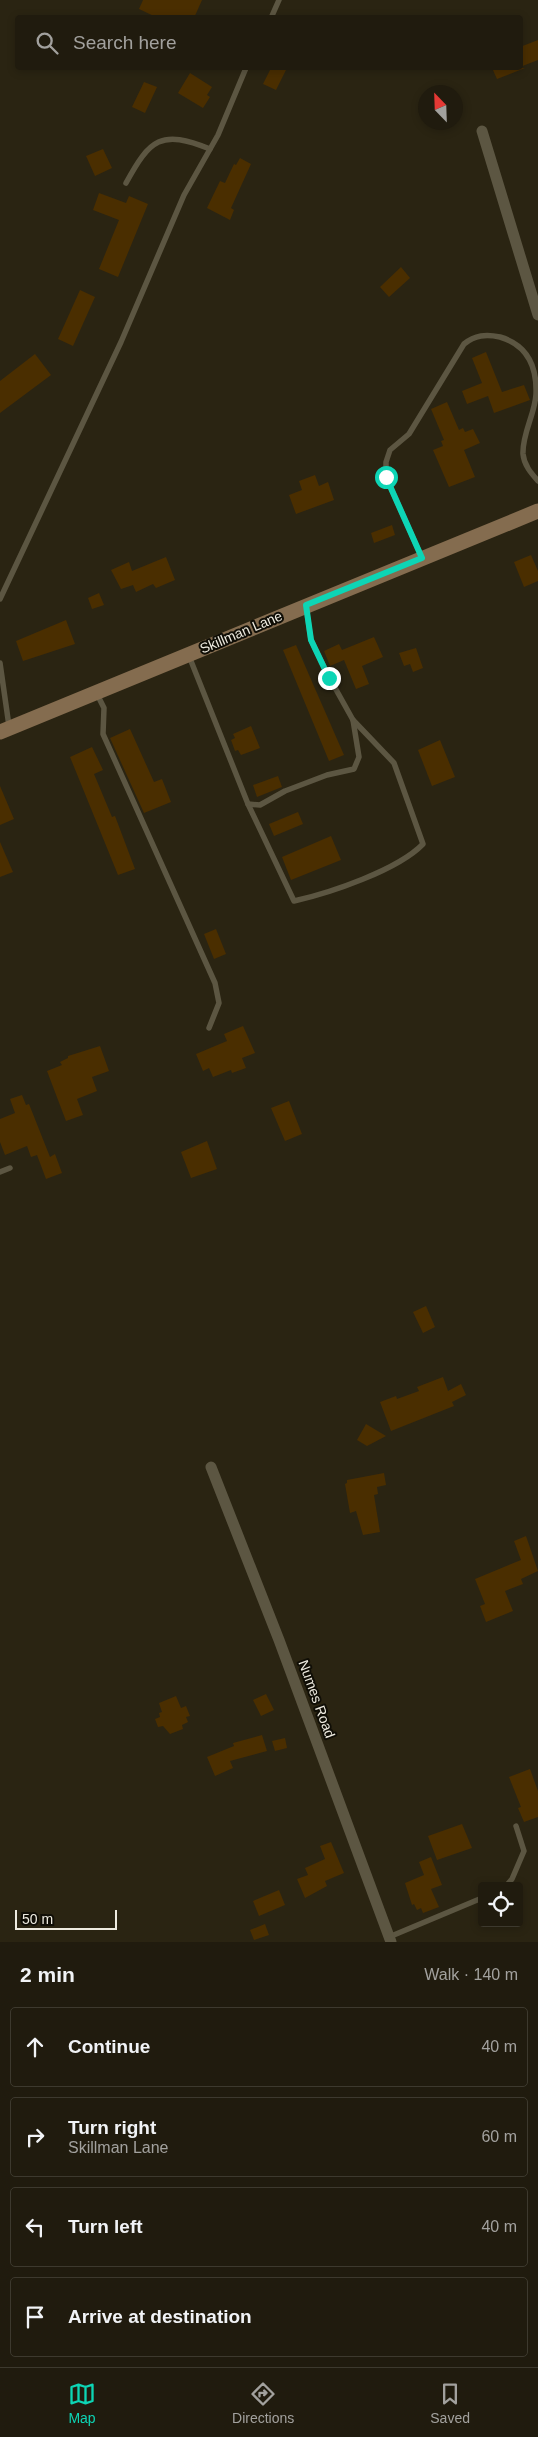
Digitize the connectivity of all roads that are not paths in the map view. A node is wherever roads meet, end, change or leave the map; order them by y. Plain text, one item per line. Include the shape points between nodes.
1 (279, 0) edge
2 (272, 15) edge
3 (245, 70) edge
4 (482, 131) dead end
5 (210, 149) junction
6 (126, 183) dead end
7 (538, 315) edge
8 (538, 481) edge
9 (538, 511) edge
10 (422, 558) junction
11 (0, 599) edge
12 (306, 605) junction
13 (188, 654) junction
14 (0, 663) edge
15 (96, 692) junction
16 (353, 720) junction
17 (4, 730) edge
18 (248, 804) junction
19 (210, 1028) dead end
20 (10, 1168) dead end
21 (0, 1172) edge
22 (211, 1467) dead end
23 (516, 1826) dead end
24 (509, 1882) edge
25 (478, 1900) edge
26 (390, 1939) edge

1 - 2 lane
3 - 5 lane
4 - 7 street
5 - 6 lane via 172,139 153,144 142,154
5 - 11 lane via 184,195 121,342
8 - 10 lane via 526,465 523,453 536,394 528,355 520,345 510,340 490,335 473,337 464,344 409,434 390,450 386,462 386,477
9 - 10 street, Skillman Lane
10 - 12 street, Skillman Lane
12 - 13 street, Skillman Lane
12 - 16 lane via 311,640
13 - 15 street, Skillman Lane
13 - 18 lane
14 - 17 lane
15 - 17 street, Skillman Lane
15 - 19 lane via 104,708 103,734 215,982 219,1003
16 - 18 lane via 359,757 354,769 319,778 260,805
16 - 18 lane via 394,763 423,844 411,857 316,896 294,901
20 - 21 lane
22 - 26 street, Numes Road
23 - 24 lane via 524,1851
25 - 26 lane

